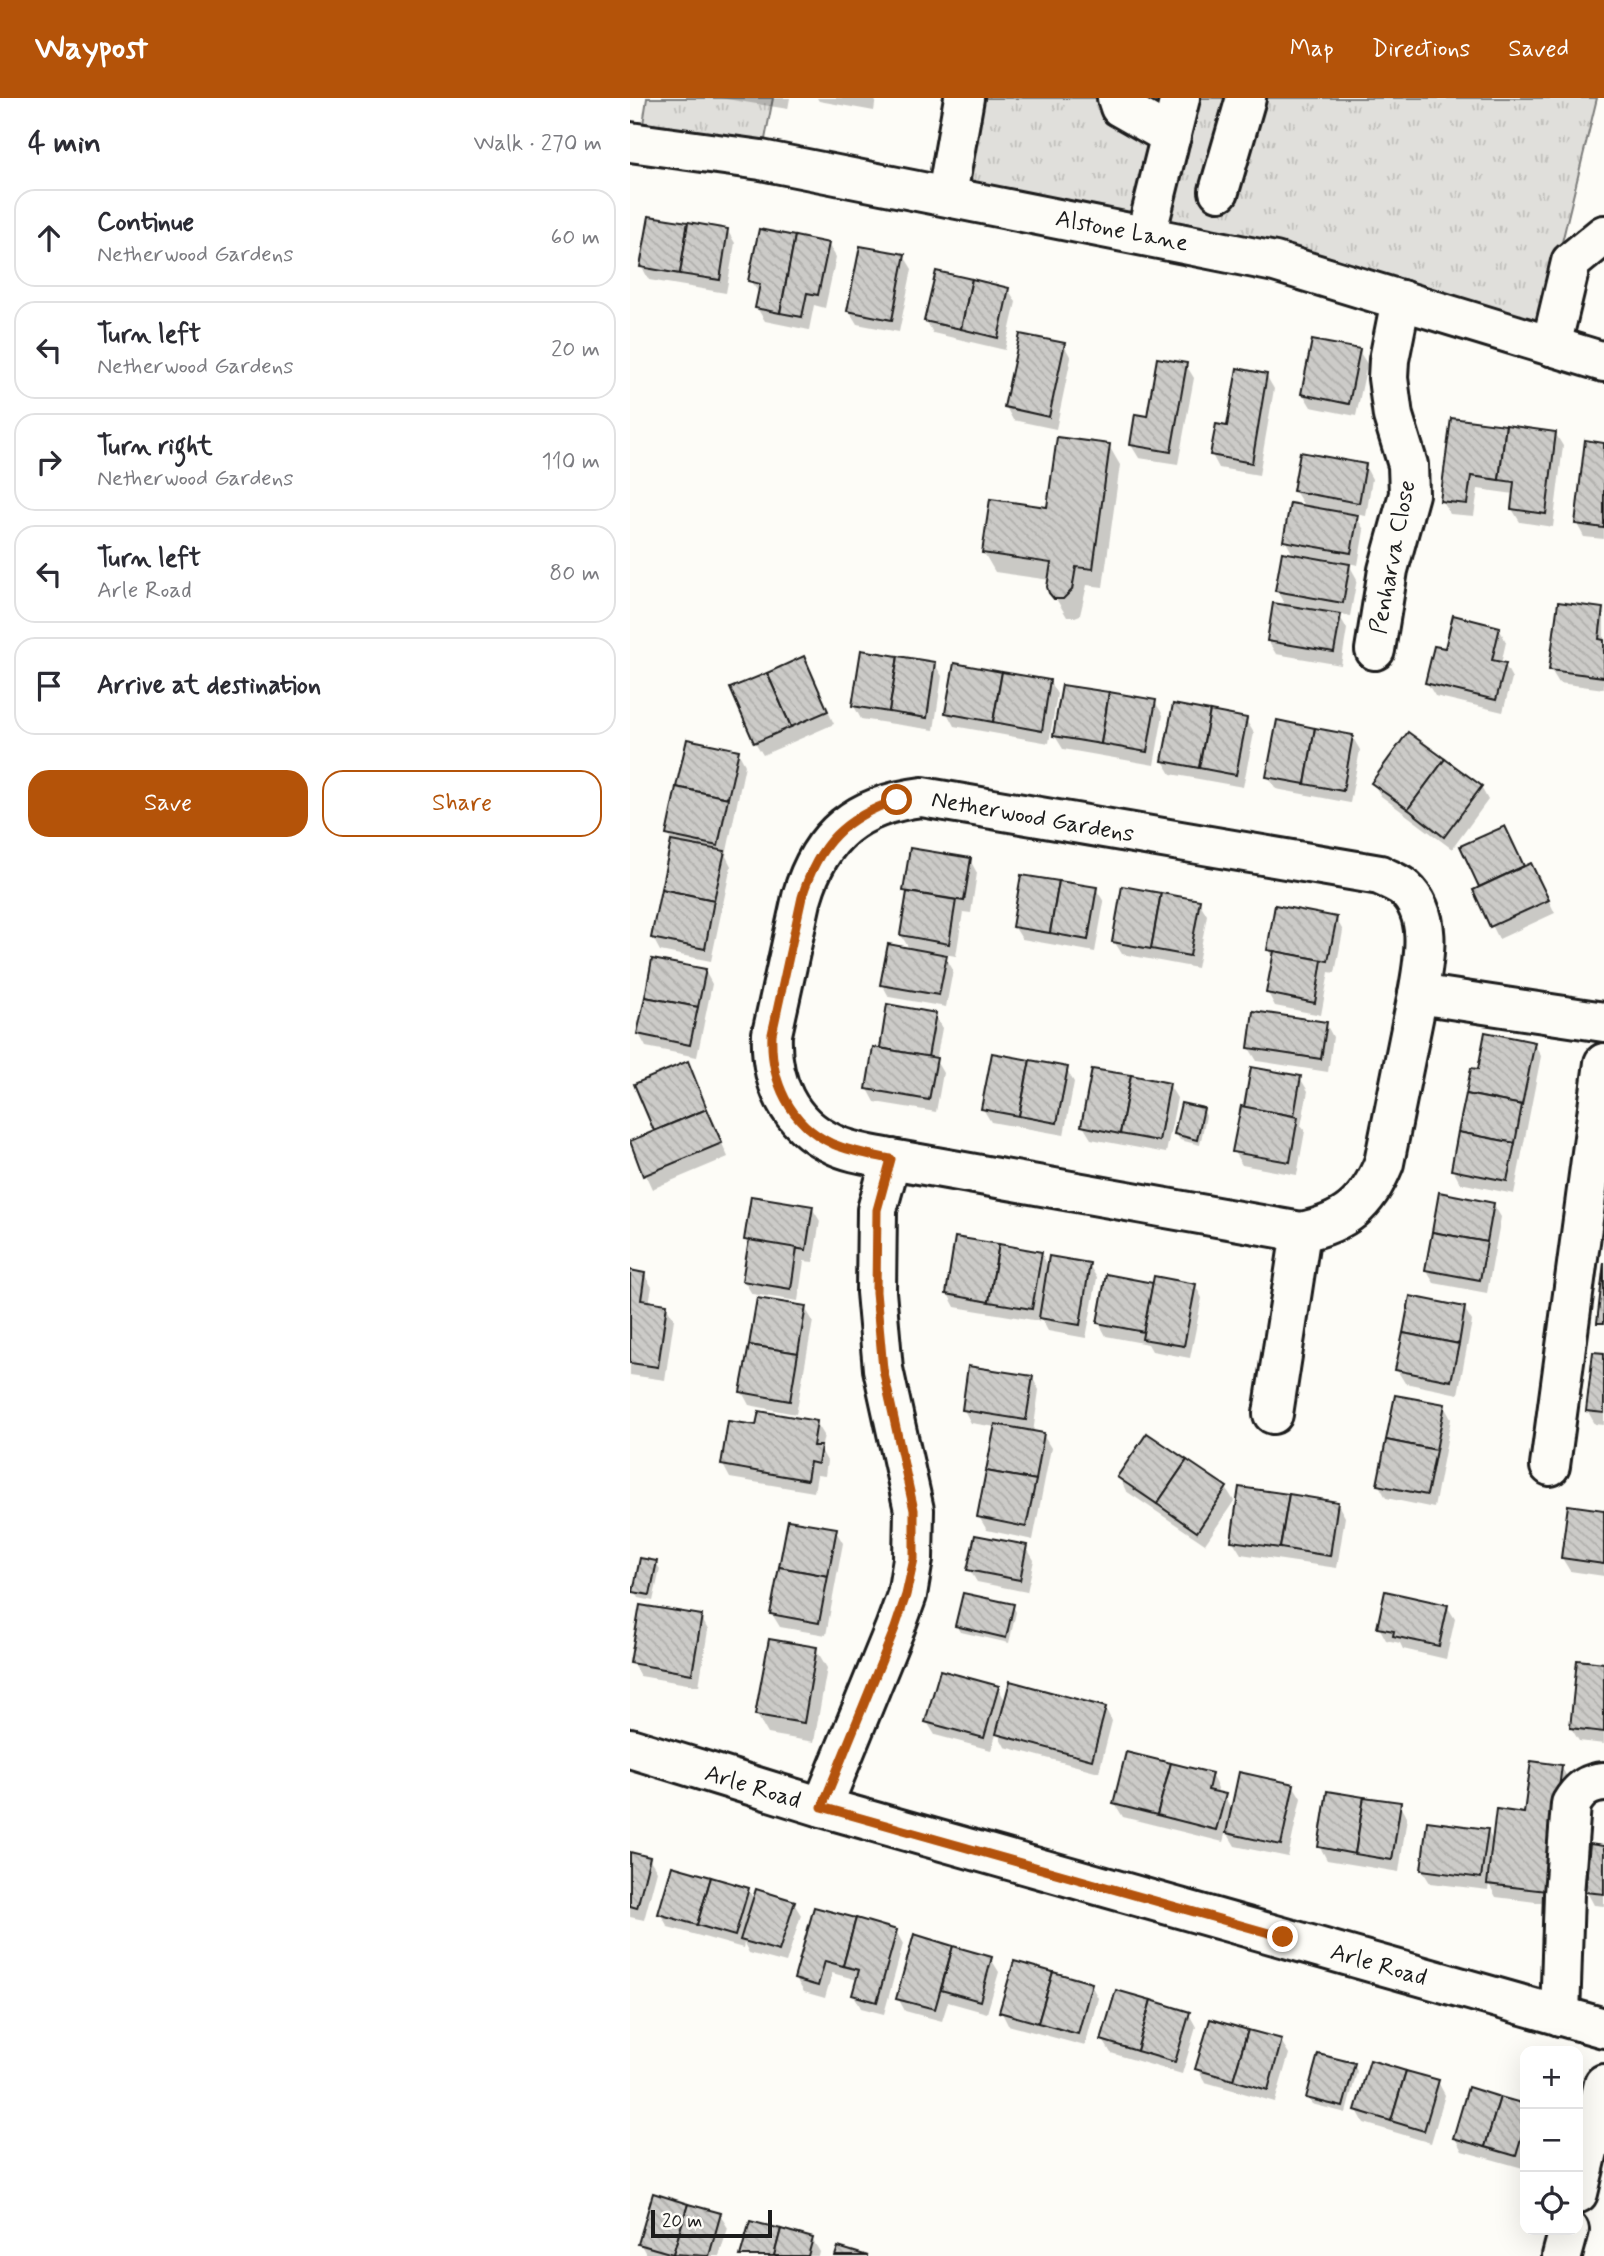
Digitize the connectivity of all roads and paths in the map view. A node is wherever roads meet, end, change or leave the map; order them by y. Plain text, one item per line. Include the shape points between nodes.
1 (964, 98) edge
2 (1117, 98) edge
3 (1180, 98) edge
4 (1246, 98) edge
5 (1171, 136) junction
6 (630, 142) edge
7 (1219, 191) dead end
8 (947, 195) junction
9 (1146, 235) junction
10 (1604, 235) edge
11 (1401, 300) junction
12 (1551, 346) junction
13 (1604, 362) edge
14 (1375, 650) dead end
15 (1418, 994) junction
16 (1604, 1022) edge
17 (1604, 1063) edge
18 (891, 1159) junction
19 (1301, 1232) junction
20 (1273, 1414) dead end
21 (1550, 1466) dead end
22 (630, 1748) edge
23 (1604, 1782) edge
24 (822, 1807) junction
25 (1560, 2016) junction
26 (1604, 2028) edge
27 (1604, 2084) edge
28 (1583, 2172) edge
29 (1568, 2235) edge
30 (1562, 2256) edge

1 - 8 street
2 - 5 street via 1120,107
3 - 5 street
4 - 7 street
5 - 9 street
6 - 8 street, Alstone Lane via 761,160
8 - 9 street, Alstone Lane
9 - 11 street, Alstone Lane via 1275,262
10 - 12 street via 1571,262
11 - 12 street, Alstone Lane
11 - 14 street, Penharva Close via 1388,378 1407,458 1409,494 1388,570
12 - 13 street, Alstone Lane
15 - 16 street
15 - 18 street, Netherwood Gardens via 1425,954 1422,919 1404,888 1380,875 922,797 897,800 850,821 819,854 808,874 771,1054 782,1096 811,1132 844,1148
15 - 19 street, Netherwood Gardens via 1384,1163 1375,1184 1344,1217
17 - 21 street
18 - 19 street, Netherwood Gardens
18 - 24 street via 877,1210 876,1292 883,1369 914,1510 914,1559 895,1628
19 - 20 street
22 - 24 street, Arle Road
23 - 25 street via 1587,1786 1571,1804
24 - 25 street, Arle Road
25 - 26 street, Arle Road
27 - 28 street
29 - 30 street

